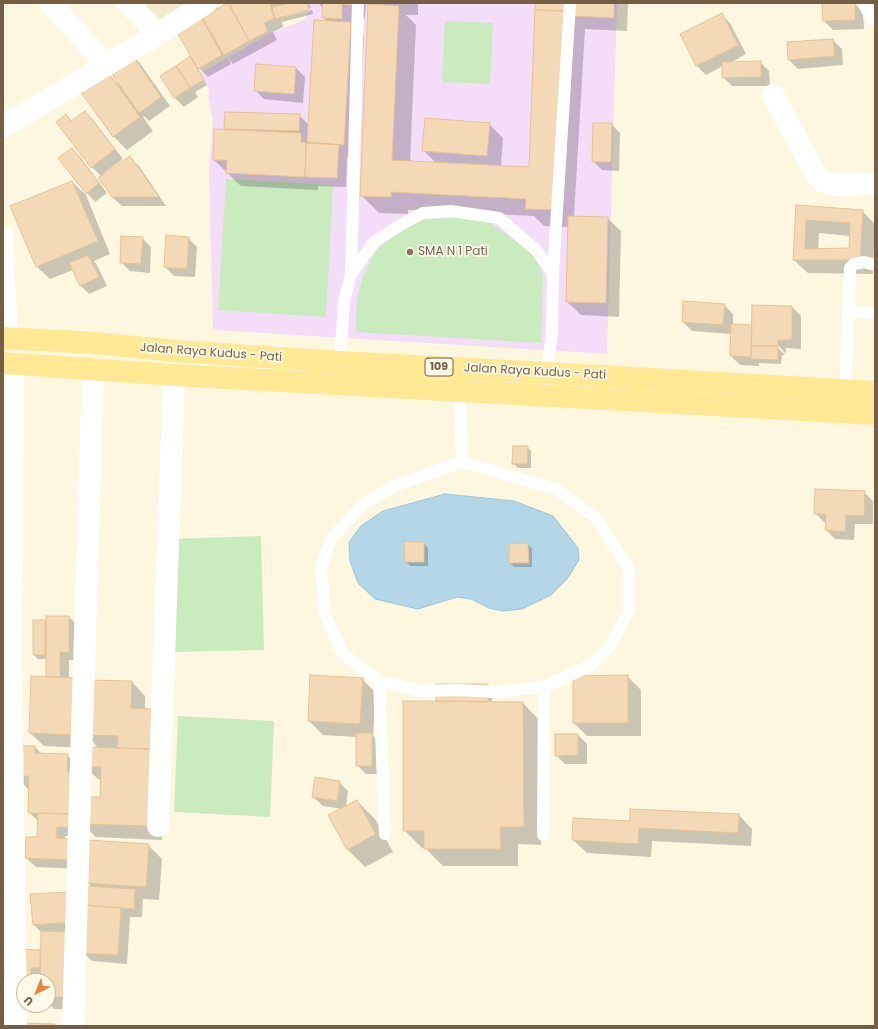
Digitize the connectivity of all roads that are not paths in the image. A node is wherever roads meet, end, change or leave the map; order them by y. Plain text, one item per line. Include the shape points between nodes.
1 (50, 3) edge
2 (128, 3) edge
3 (206, 3) edge
4 (358, 3) edge
5 (570, 3) edge
6 (869, 3) edge
7 (875, 15) edge
8 (158, 34) junction
9 (107, 65) junction
10 (773, 95) dead end
11 (3, 127) edge
12 (875, 184) edge
13 (7, 234) dead end
14 (875, 265) edge
15 (553, 273) junction
16 (351, 274) junction
17 (849, 312) junction
18 (875, 313) edge
19 (8, 338) edge
20 (340, 362) junction
21 (8, 363) edge
22 (93, 369) junction
23 (547, 373) junction
24 (174, 374) junction
25 (460, 391) junction
26 (845, 391) junction
27 (875, 392) edge
28 (875, 414) edge
29 (462, 462) junction
30 (7, 508) edge
31 (379, 681) junction
32 (544, 687) junction
33 (158, 826) dead end
34 (385, 834) dead end
35 (543, 835) dead end
36 (16, 1026) edge
37 (73, 1026) edge

1 - 9 street
2 - 8 street
3 - 8 street
4 - 16 lane
5 - 15 lane
6 - 7 street
8 - 9 street
9 - 11 street
10 - 12 street via 816,175 822,181 839,185
13 - 19 lane
14 - 17 lane via 864,262 854,264 850,268
15 - 16 lane via 536,250 499,218 450,211 423,213 374,242
15 - 23 lane via 552,330
16 - 20 lane via 344,302
17 - 18 lane
17 - 26 lane
19 - 20 main road, Jalan Raya Kudus - Pati / 109
20 - 23 main road, Jalan Raya Kudus - Pati / 109
21 - 22 main road, Jalan Raya Kudus - Pati / 109
21 - 30 street
22 - 24 main road, Jalan Raya Kudus - Pati / 109
22 - 37 street
23 - 26 main road, Jalan Raya Kudus - Pati / 109
24 - 25 main road, Jalan Raya Kudus - Pati / 109
24 - 33 street
25 - 28 main road, Jalan Raya Kudus - Pati / 109
25 - 29 lane
26 - 27 main road, Jalan Raya Kudus - Pati / 109
29 - 31 lane via 396,485 363,504 331,539 321,568 324,615 343,654
29 - 32 lane via 556,489 596,518 629,570 629,610 611,645 590,666
30 - 36 street via 12,659
31 - 32 lane via 419,691 495,692
31 - 34 lane
32 - 35 lane

